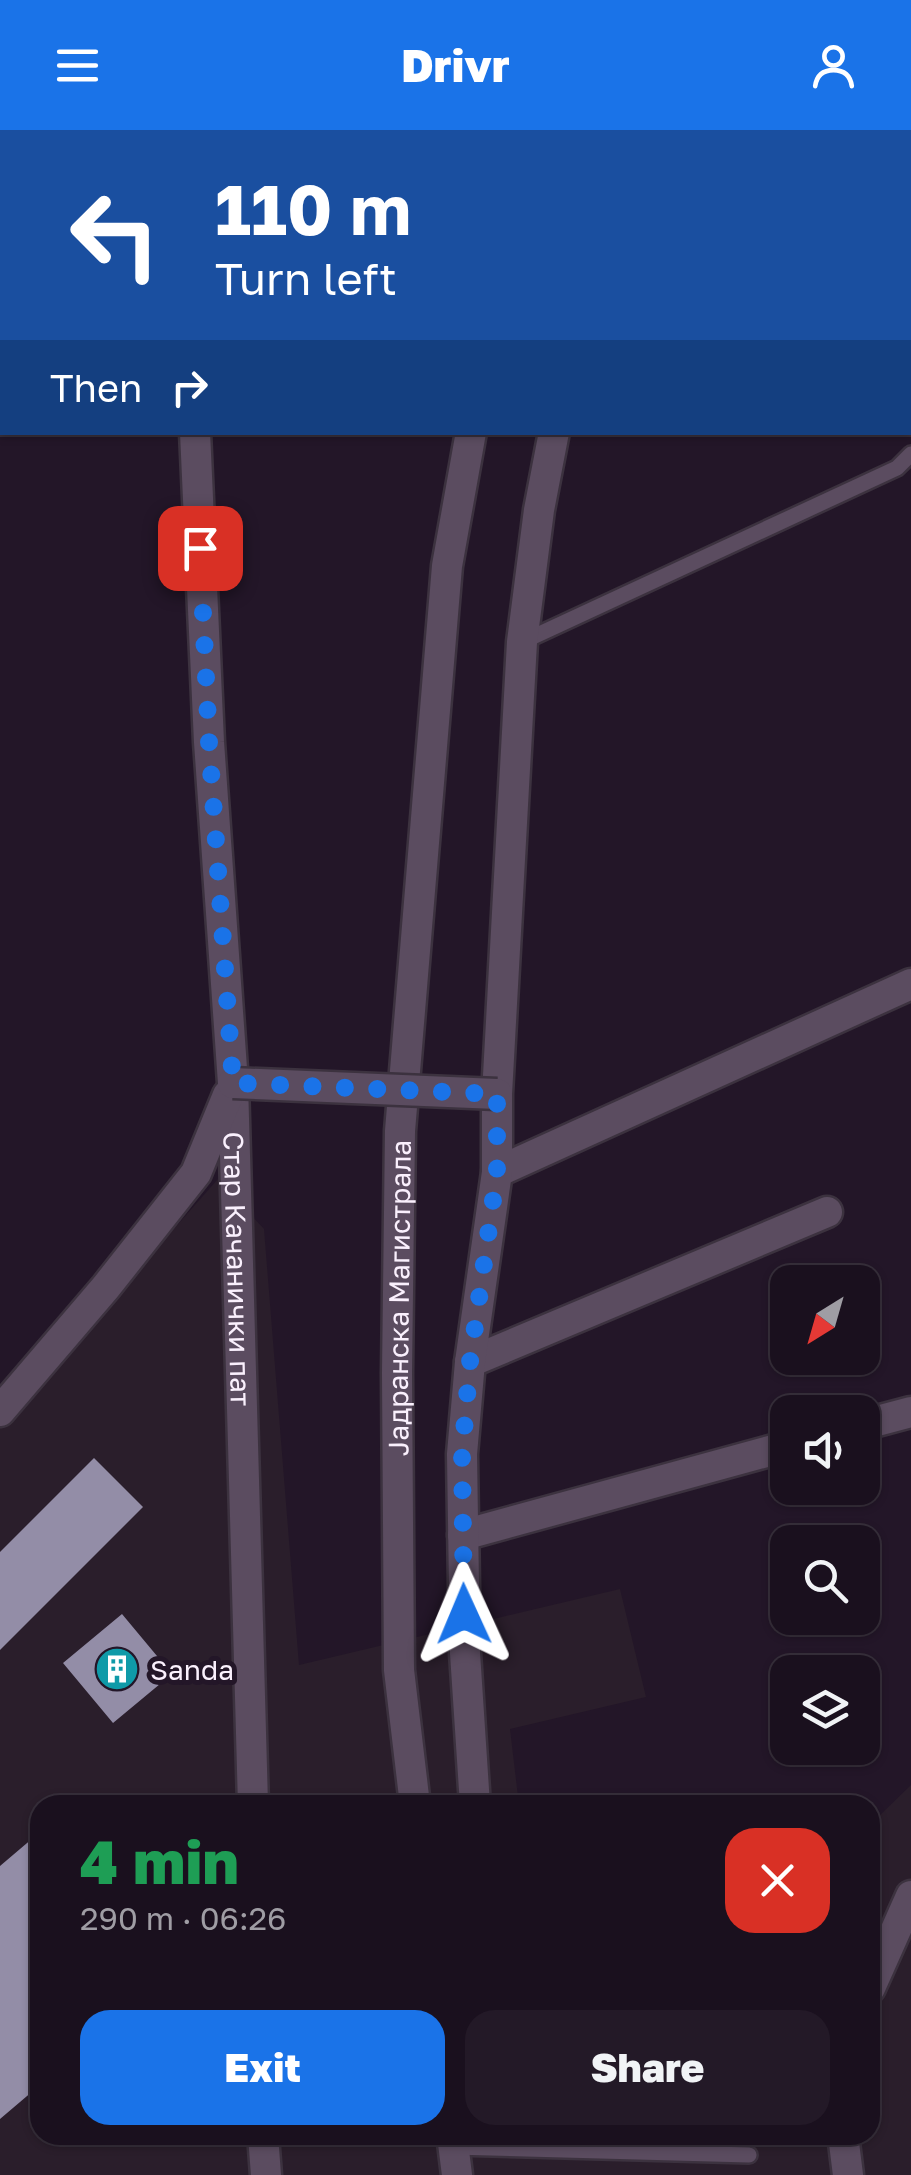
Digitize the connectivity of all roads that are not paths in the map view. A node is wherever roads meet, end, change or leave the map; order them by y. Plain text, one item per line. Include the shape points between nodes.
1 (195, 435) edge
2 (469, 435) edge
3 (553, 435) edge
4 (911, 454) edge
5 (522, 642) junction
6 (911, 984) edge
7 (233, 1083) junction
8 (497, 1094) junction
9 (497, 1172) junction
10 (827, 1212) dead end
11 (470, 1362) junction
12 (0, 1411) edge
13 (911, 1412) edge
14 (880, 1420) edge
15 (770, 1451) edge
16 (462, 1534) junction
17 (253, 1795) edge
18 (414, 1795) edge
19 (474, 1795) edge
20 (911, 1896) edge
21 (880, 1966) edge
22 (264, 2145) edge
23 (844, 2145) edge
24 (454, 2152) edge
25 (750, 2155) dead end
26 (266, 2175) edge
27 (848, 2175) edge

1 - 7 street, Стар Качанички пат
2 - 18 street, Јадранска Магистрала via 447,566 400,1132 398,1670
3 - 5 street
4 - 5 lane via 897,468
5 - 8 street
6 - 9 street
7 - 8 street, bridge
7 - 12 street via 196,1172
7 - 17 street, Стар Качанички пат
8 - 9 street
9 - 11 street
10 - 11 street
11 - 16 street
13 - 14 street
15 - 16 street
16 - 19 street
20 - 21 street
22 - 26 street
23 - 27 street
24 - 25 lane

